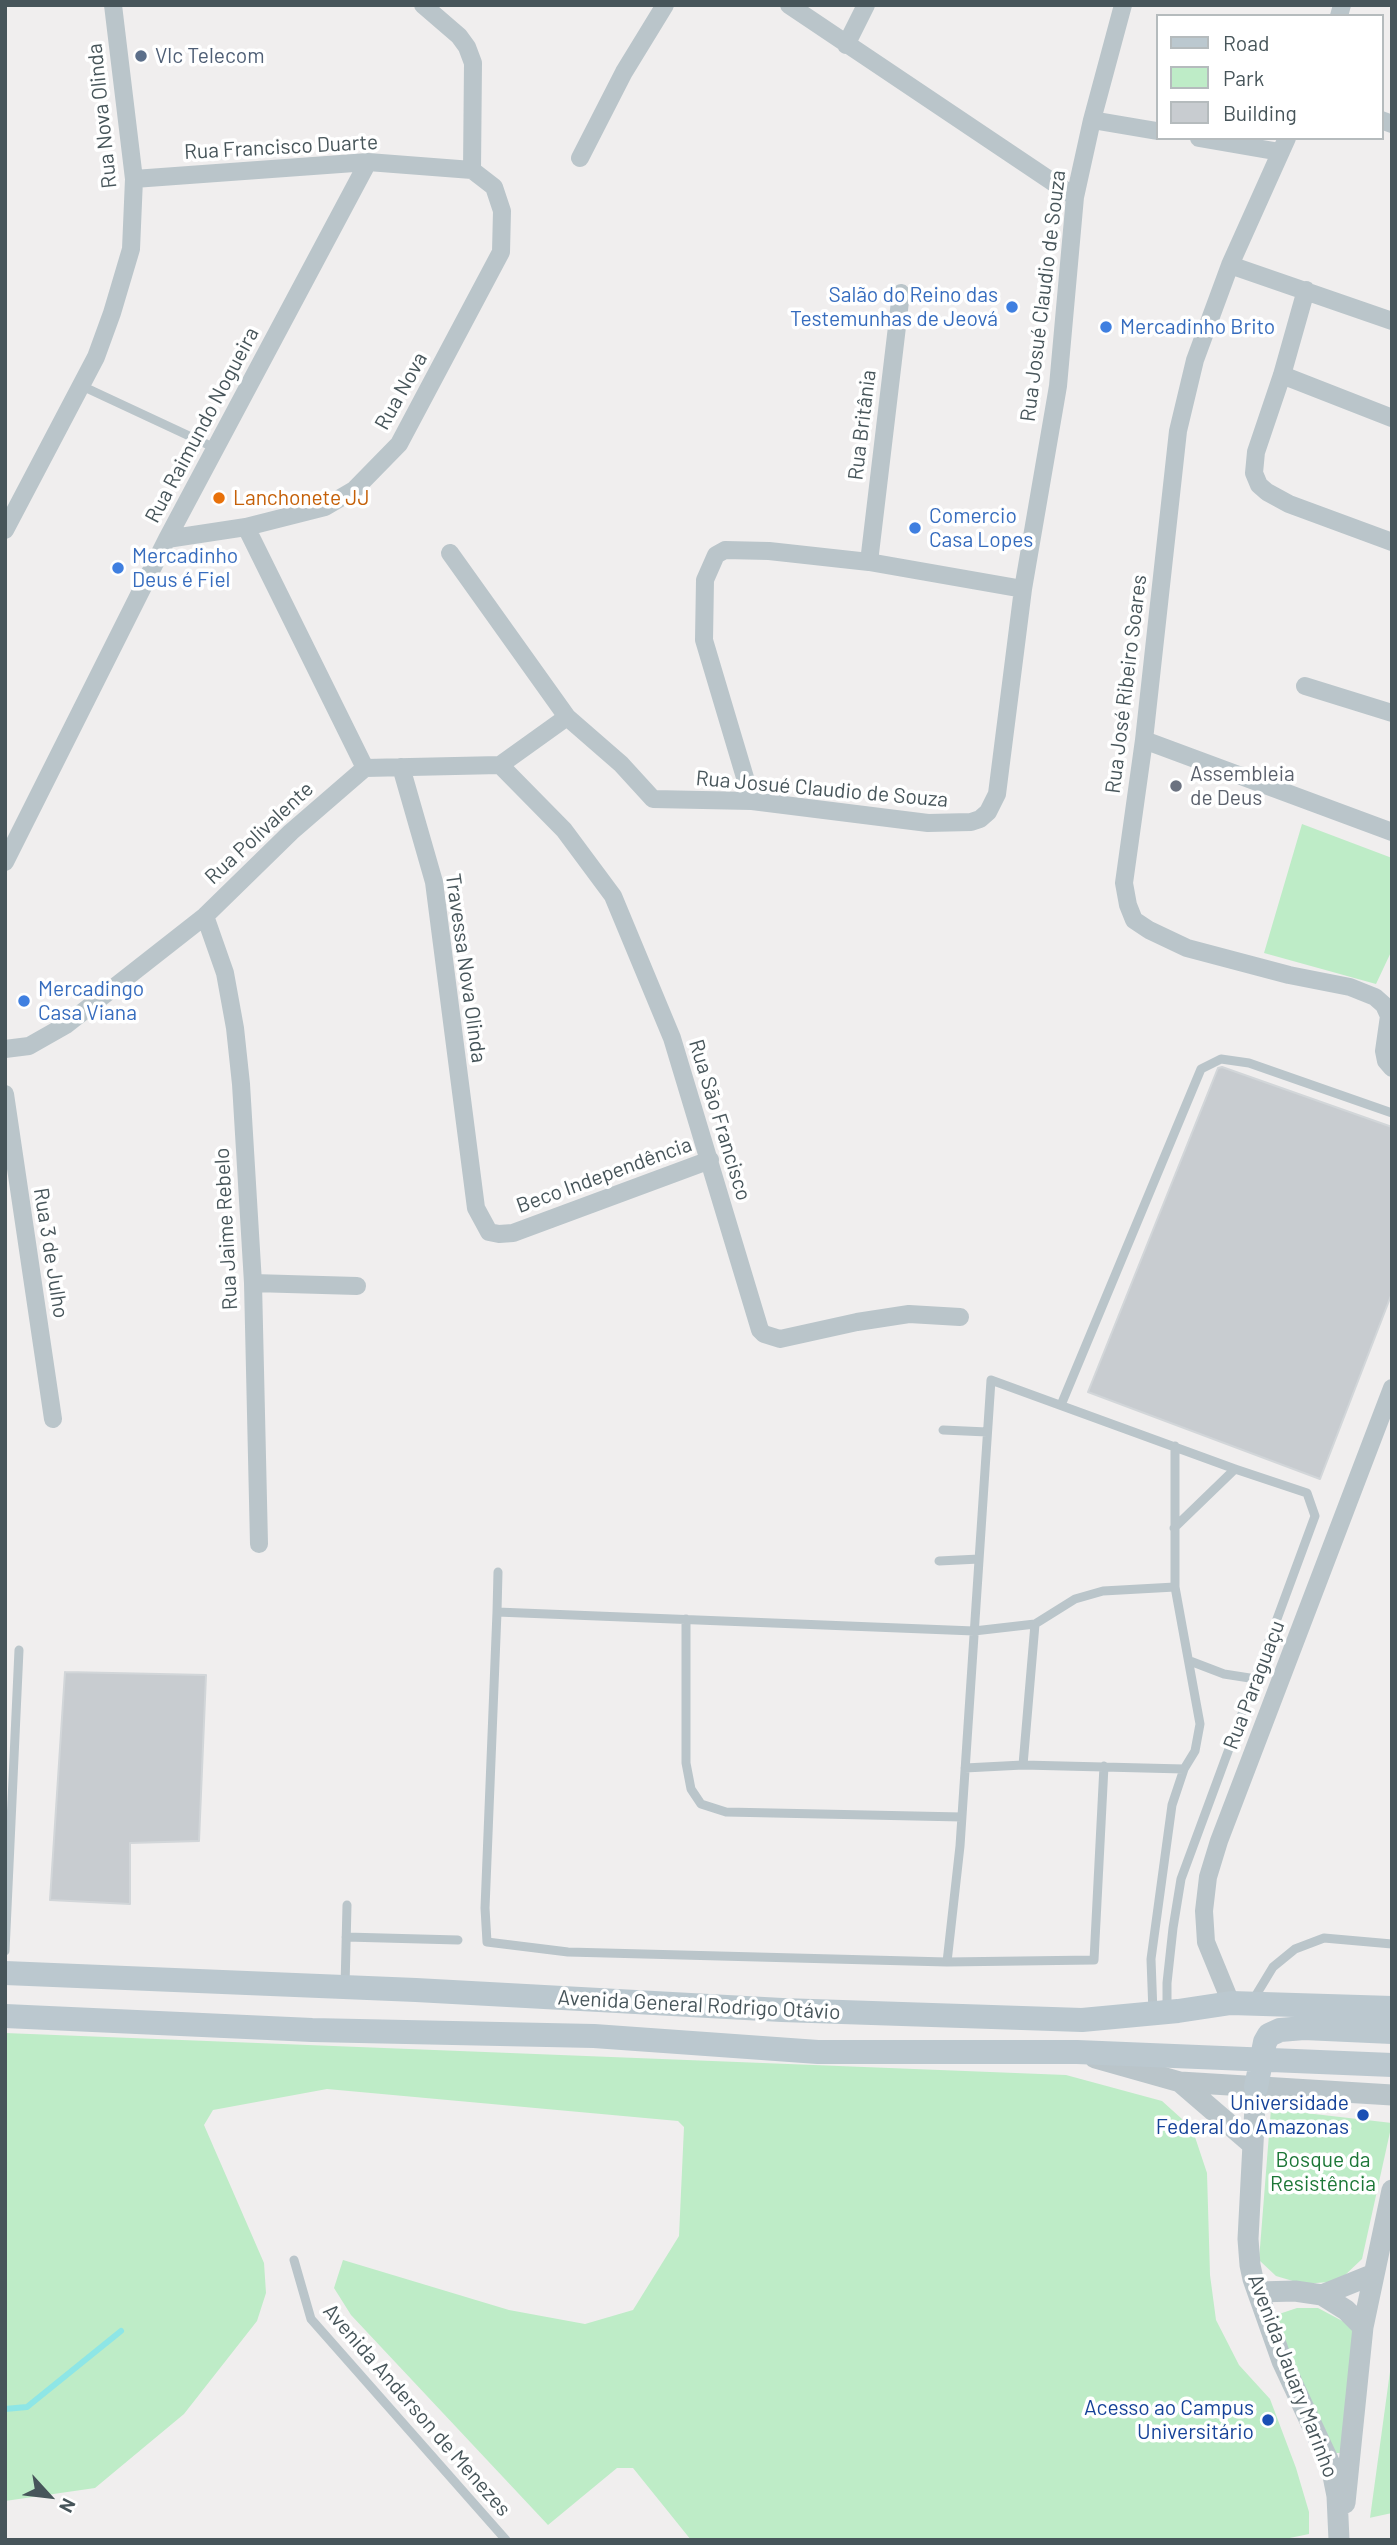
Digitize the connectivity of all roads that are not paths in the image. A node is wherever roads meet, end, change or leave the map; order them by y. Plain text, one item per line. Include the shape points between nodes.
1 (113, 5) edge
2 (423, 5) edge
3 (665, 5) edge
4 (789, 5) edge
5 (866, 5) edge
6 (1123, 5) edge
7 (846, 45) junction
8 (1092, 120) junction
9 (1156, 131) edge
10 (1223, 140) edge
11 (1283, 145) edge
12 (580, 158) dead end
13 (368, 162) junction
14 (472, 170) junction
15 (134, 179) junction
16 (1075, 197) junction
17 (1230, 265) junction
18 (1306, 290) junction
19 (901, 293) dead end
20 (1392, 321) edge
21 (1282, 375) junction
22 (82, 386) junction
23 (1392, 418) edge
24 (215, 448) junction
25 (246, 527) junction
26 (5, 530) edge
27 (167, 539) junction
28 (1392, 542) edge
29 (450, 553) dead end
30 (869, 562) junction
31 (1023, 589) junction
32 (1305, 686) dead end
33 (1392, 713) edge
34 (567, 717) junction
35 (1144, 740) junction
36 (500, 765) junction
37 (401, 767) junction
38 (365, 768) junction
39 (752, 801) junction
40 (1392, 832) edge
41 (5, 862) edge
42 (205, 916) junction
43 (5, 1049) edge
44 (1392, 1069) edge
45 (5, 1094) edge
46 (1392, 1113) edge
47 (710, 1160) junction
48 (472, 1178) joint
49 (253, 1283) junction
50 (357, 1286) dead end
51 (960, 1317) dead end
52 (1392, 1388) edge
53 (1062, 1405) junction
54 (53, 1419) dead end
55 (943, 1430) dead end
56 (987, 1432) junction
57 (1175, 1447) junction
58 (1235, 1469) junction
59 (1174, 1528) junction
60 (258, 1544) dead end
61 (979, 1559) junction
62 (939, 1560) dead end
63 (498, 1572) dead end
64 (1175, 1587) junction
65 (498, 1612) junction
66 (686, 1619) junction
67 (1035, 1623) junction
68 (974, 1631) junction
69 (19, 1650) dead end
70 (1190, 1661) junction
71 (1256, 1679) junction
72 (1023, 1765) junction
73 (1104, 1766) junction
74 (965, 1768) junction
75 (1184, 1769) junction
76 (962, 1816) junction
77 (347, 1905) dead end
78 (346, 1937) junction
79 (458, 1940) dead end
80 (1392, 1944) edge
81 (5, 1951) edge
82 (947, 1962) junction
83 (5, 1973) edge
84 (345, 1989) junction
85 (1241, 2003) junction
86 (1392, 2008) edge
87 (1160, 2013) junction
88 (5, 2016) edge
89 (1392, 2032) edge
90 (1077, 2052) junction
91 (1260, 2060) junction
92 (1392, 2066) edge
93 (1180, 2082) junction
94 (1256, 2087) junction
95 (1392, 2095) edge
96 (1252, 2144) junction
97 (1392, 2190) edge
98 (295, 2260) dead end
99 (1374, 2274) junction
100 (1258, 2292) junction
101 (1322, 2295) junction
102 (1363, 2327) junction
103 (506, 2540) edge
104 (1340, 2540) edge

1 - 15 street, Rua Nova Olinda
2 - 14 street via 459,36 473,63
3 - 12 street
4 - 7 street
5 - 7 street
6 - 8 street, Rua Josué Claudio de Souza
7 - 16 street
8 - 9 street
8 - 16 street, Rua Josué Claudio de Souza
10 - 11 street
11 - 17 street, Rua José Ribeiro Soares
13 - 14 street, Rua Francisco Duarte
13 - 15 street, Rua Francisco Duarte
13 - 24 street, Rua Raimundo Nogueira
14 - 25 street, Rua Nova via 494,187 502,211 501,252 399,444 355,490 325,507
15 - 22 street, Rua Nova Olinda via 131,250 113,313
16 - 31 street, Rua Josué Claudio de Souza via 1058,386
17 - 18 street
17 - 35 street, Rua José Ribeiro Soares via 1195,360 1178,432
18 - 20 street
18 - 21 street
19 - 30 street, Rua Britânia
21 - 23 street
21 - 28 street via 1256,452 1254,473 1259,485 1289,504
22 - 24 lane
22 - 26 street, Rua Nova Olinda
24 - 27 street, Rua Raimundo Nogueira
25 - 27 street, Rua Nova
25 - 38 street
27 - 41 street, Rua Raimundo Nogueira
29 - 34 street, Rua Josué Claudio de Souza
30 - 31 street
30 - 39 street via 769,551 725,550 716,555 705,580 704,640
31 - 39 street, Rua Josué Claudio de Souza via 997,794 980,819 928,823
32 - 33 street
34 - 36 street
34 - 39 street, Rua Josué Claudio de Souza via 653,799
35 - 40 street
35 - 44 street, Rua José Ribeiro Soares via 1124,883 1133,920 1187,948 1367,992 1384,1005 1389,1016 1384,1051
36 - 37 street
36 - 47 street, Rua São Francisco via 564,830 612,896 672,1038
37 - 38 street
37 - 48 street, Travessa Nova Olinda via 434,882
38 - 42 street, Rua Polivalente via 290,832
42 - 43 street, Rua Polivalente via 66,1025 30,1046
42 - 49 street, Rua Jaime Rebelo via 225,972 235,1028
45 - 54 street, Rua 3 de Julho
46 - 53 lane via 1249,1063 1221,1059 1201,1069
47 - 48 street, Beco Independência via 513,1233 489,1232 483,1224
47 - 51 street, Rua São Francisco via 740,1269 764,1334 780,1339 909,1314
49 - 50 street
49 - 60 street, Rua Jaime Rebelo
52 - 85 street, Rua Paraguaçu via 1208,1877 1206,1942
53 - 56 lane via 991,1380
53 - 57 lane
55 - 56 lane
56 - 61 lane
57 - 58 lane
57 - 59 lane
58 - 59 lane
58 - 71 lane via 1307,1493 1315,1516
59 - 64 lane
61 - 62 lane
61 - 68 lane
63 - 65 lane
64 - 67 lane via 1102,1591 1075,1599
64 - 70 lane
65 - 66 lane
65 - 82 lane via 487,1942 568,1952
66 - 68 lane
66 - 76 lane via 686,1763 691,1789 701,1804 726,1812
67 - 68 lane
67 - 72 lane
68 - 74 lane
69 - 81 lane
70 - 71 lane via 1224,1674
70 - 75 lane via 1200,1724 1195,1751
71 - 87 lane via 1177,1896
72 - 73 lane
72 - 74 lane
73 - 75 lane
73 - 82 lane via 1094,1960
74 - 76 lane
75 - 87 lane via 1172,1805 1151,1959
76 - 82 lane
77 - 78 lane
78 - 79 lane
78 - 84 lane
80 - 85 lane via 1324,1938 1295,1949
83 - 84 main road, Avenida General Rodrigo Otávio
84 - 87 main road, Avenida General Rodrigo Otávio via 1082,2020
85 - 86 main road, Avenida General Rodrigo Otávio
85 - 87 main road, Avenida General Rodrigo Otávio
88 - 90 main road, Avenida General Rodrigo Otávio via 312,2030 594,2036 818,2052
89 - 91 main road via 1280,2030 1269,2035
90 - 91 main road, Avenida General Rodrigo Otávio
90 - 93 street, Avenida General Rodrigo Otávio
91 - 92 main road, Avenida General Rodrigo Otávio
91 - 94 main road
93 - 94 street, Avenida General Rodrigo Otávio
93 - 96 street
94 - 95 street, Avenida General Rodrigo Otávio
94 - 96 street, Avenida Jauary Marinho
96 - 100 street, Avenida Jauary Marinho via 1248,2239
97 - 99 street, Avenida Jauary Marinho
98 - 103 lane, Avenida Anderson de Menezes via 311,2319
99 - 101 street
99 - 102 street, Avenida Jauary Marinho
100 - 101 street
100 - 104 street, Avenida Jauary Marinho via 1282,2361 1331,2466
101 - 102 street via 1346,2309
102 - 104 street, Avenida Jauary Marinho

